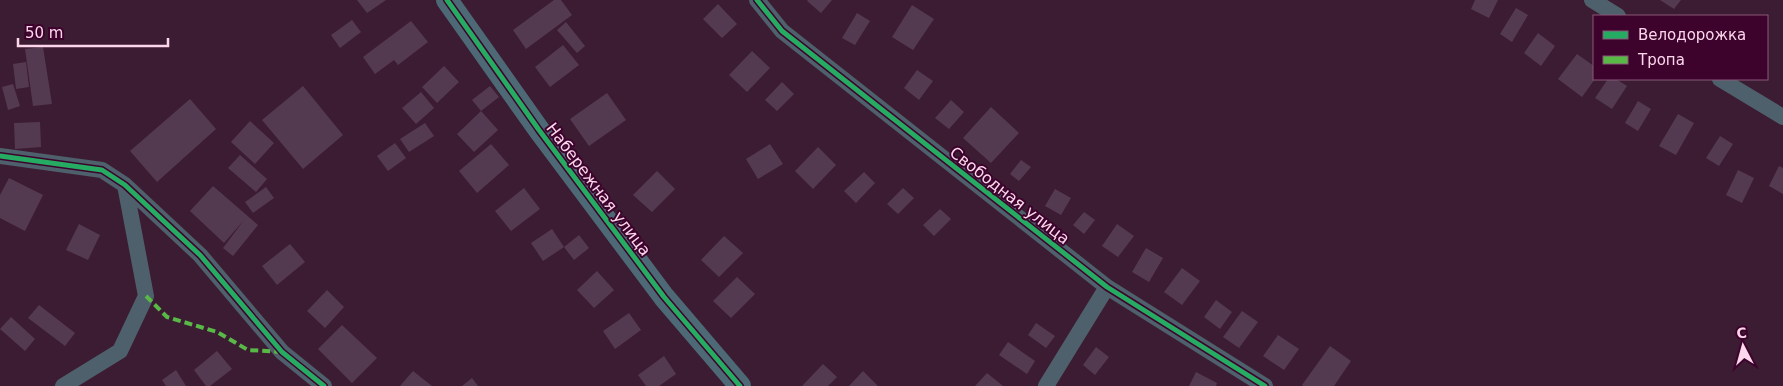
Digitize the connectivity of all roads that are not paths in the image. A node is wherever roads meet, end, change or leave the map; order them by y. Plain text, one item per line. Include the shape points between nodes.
1 (447, 0) edge
2 (757, 0) edge
3 (1597, 1) edge
4 (1617, 15) edge
5 (1722, 80) edge
6 (1783, 117) edge
7 (0, 156) edge
8 (125, 185) junction
9 (1107, 287) junction
10 (62, 386) edge
11 (324, 386) edge
12 (740, 386) edge
13 (1046, 386) edge
14 (1265, 386) edge

1 - 12 street, Набережная улица via 664,297
2 - 9 street, Свободная улица via 782,31
3 - 4 street
5 - 6 street
7 - 8 street via 102,170
8 - 10 street via 146,296 120,351
8 - 11 street via 200,255 282,352
9 - 13 street
9 - 14 street, Свободная улица

